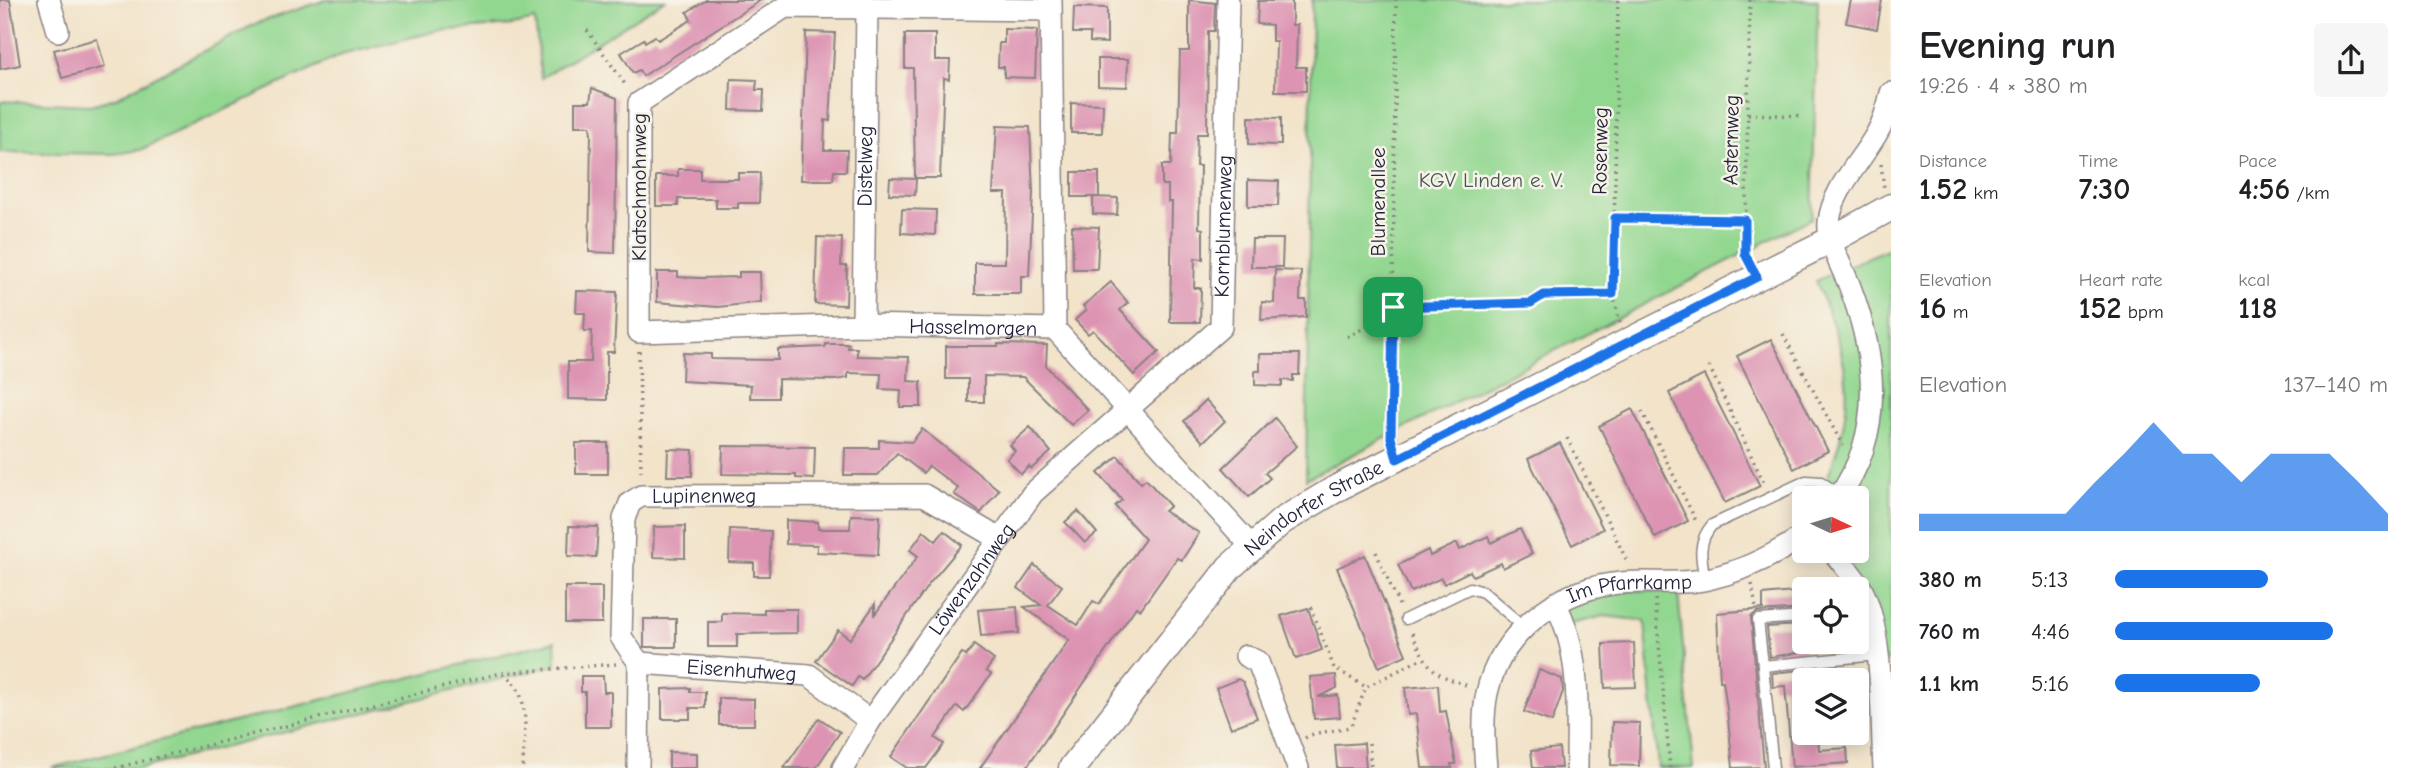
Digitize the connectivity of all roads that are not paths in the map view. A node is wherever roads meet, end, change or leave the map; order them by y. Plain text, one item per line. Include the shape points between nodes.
1 (49, 0) edge
2 (1228, 0) edge
3 (1050, 5) edge
4 (867, 6) junction
5 (58, 32) dead end
6 (1891, 93) edge
7 (1888, 208) edge
8 (1831, 240) junction
9 (863, 325) junction
10 (1055, 329) junction
11 (639, 332) joint
12 (1391, 405) road end
13 (1126, 411) junction
14 (1397, 459) junction
15 (1794, 486) edge
16 (1826, 486) edge
17 (1845, 486) edge
18 (1792, 487) edge
19 (998, 538) junction
20 (1792, 544) edge
21 (1251, 546) junction
22 (1844, 564) edge
23 (1705, 580) junction
24 (1555, 603) junction
25 (1792, 618) edge
26 (1406, 620) road end
27 (1523, 626) junction
28 (1877, 654) junction
29 (1246, 656) dead end
30 (639, 663) junction
31 (1763, 666) junction
32 (870, 721) junction
33 (638, 768) edge
34 (843, 768) edge
35 (1072, 768) edge
36 (1298, 768) edge
37 (1486, 768) edge
38 (1577, 768) edge
39 (1773, 768) edge
40 (1884, 768) edge

1 - 5 street
2 - 13 street, Kornblumenweg via 1221,327
3 - 4 street, Klatschmohnweg
3 - 10 street
4 - 9 street, Distelweg
4 - 11 street, Klatschmohnweg via 785,7 639,103
6 - 8 street via 1878,131 1834,204
7 - 8 street, Neindorfer Straße
8 - 14 street, Neindorfer Straße
8 - 17 street via 1864,324 1871,356 1872,414 1855,469
9 - 10 street, Hasselmorgen
9 - 11 street, Hasselmorgen
10 - 13 street, Hasselmorgen
12 - 14 lane via 1391,438
13 - 19 street, Löwenzahnweg via 1032,493
13 - 21 street, Hasselmorgen
14 - 21 street, Neindorfer Straße via 1310,502
15 - 16 lane, Im Pfarrkamp via 1806,481
18 - 23 lane, Im Pfarrkamp via 1712,525 1703,535 1700,554
19 - 30 street, Lupinenweg via 924,495 641,496 630,503 624,519 621,637
19 - 32 street, Löwenzahnweg
20 - 23 street, Im Pfarrkamp via 1748,568
21 - 35 street, Neindorfer Straße via 1206,596
22 - 28 street via 1863,593
23 - 24 street, Im Pfarrkamp via 1587,589
24 - 27 street, Im Pfarrkamp
24 - 38 street, Im Pfarrkamp via 1567,625 1573,652
25 - 31 lane via 1758,620
26 - 27 lane via 1470,588 1483,592
27 - 37 street, Im Pfarrkamp via 1487,692
28 - 31 lane
28 - 40 street
29 - 36 street via 1258,662
30 - 32 street, Eisenhutweg via 809,675
30 - 33 street
31 - 39 lane
32 - 34 street, Löwenzahnweg

